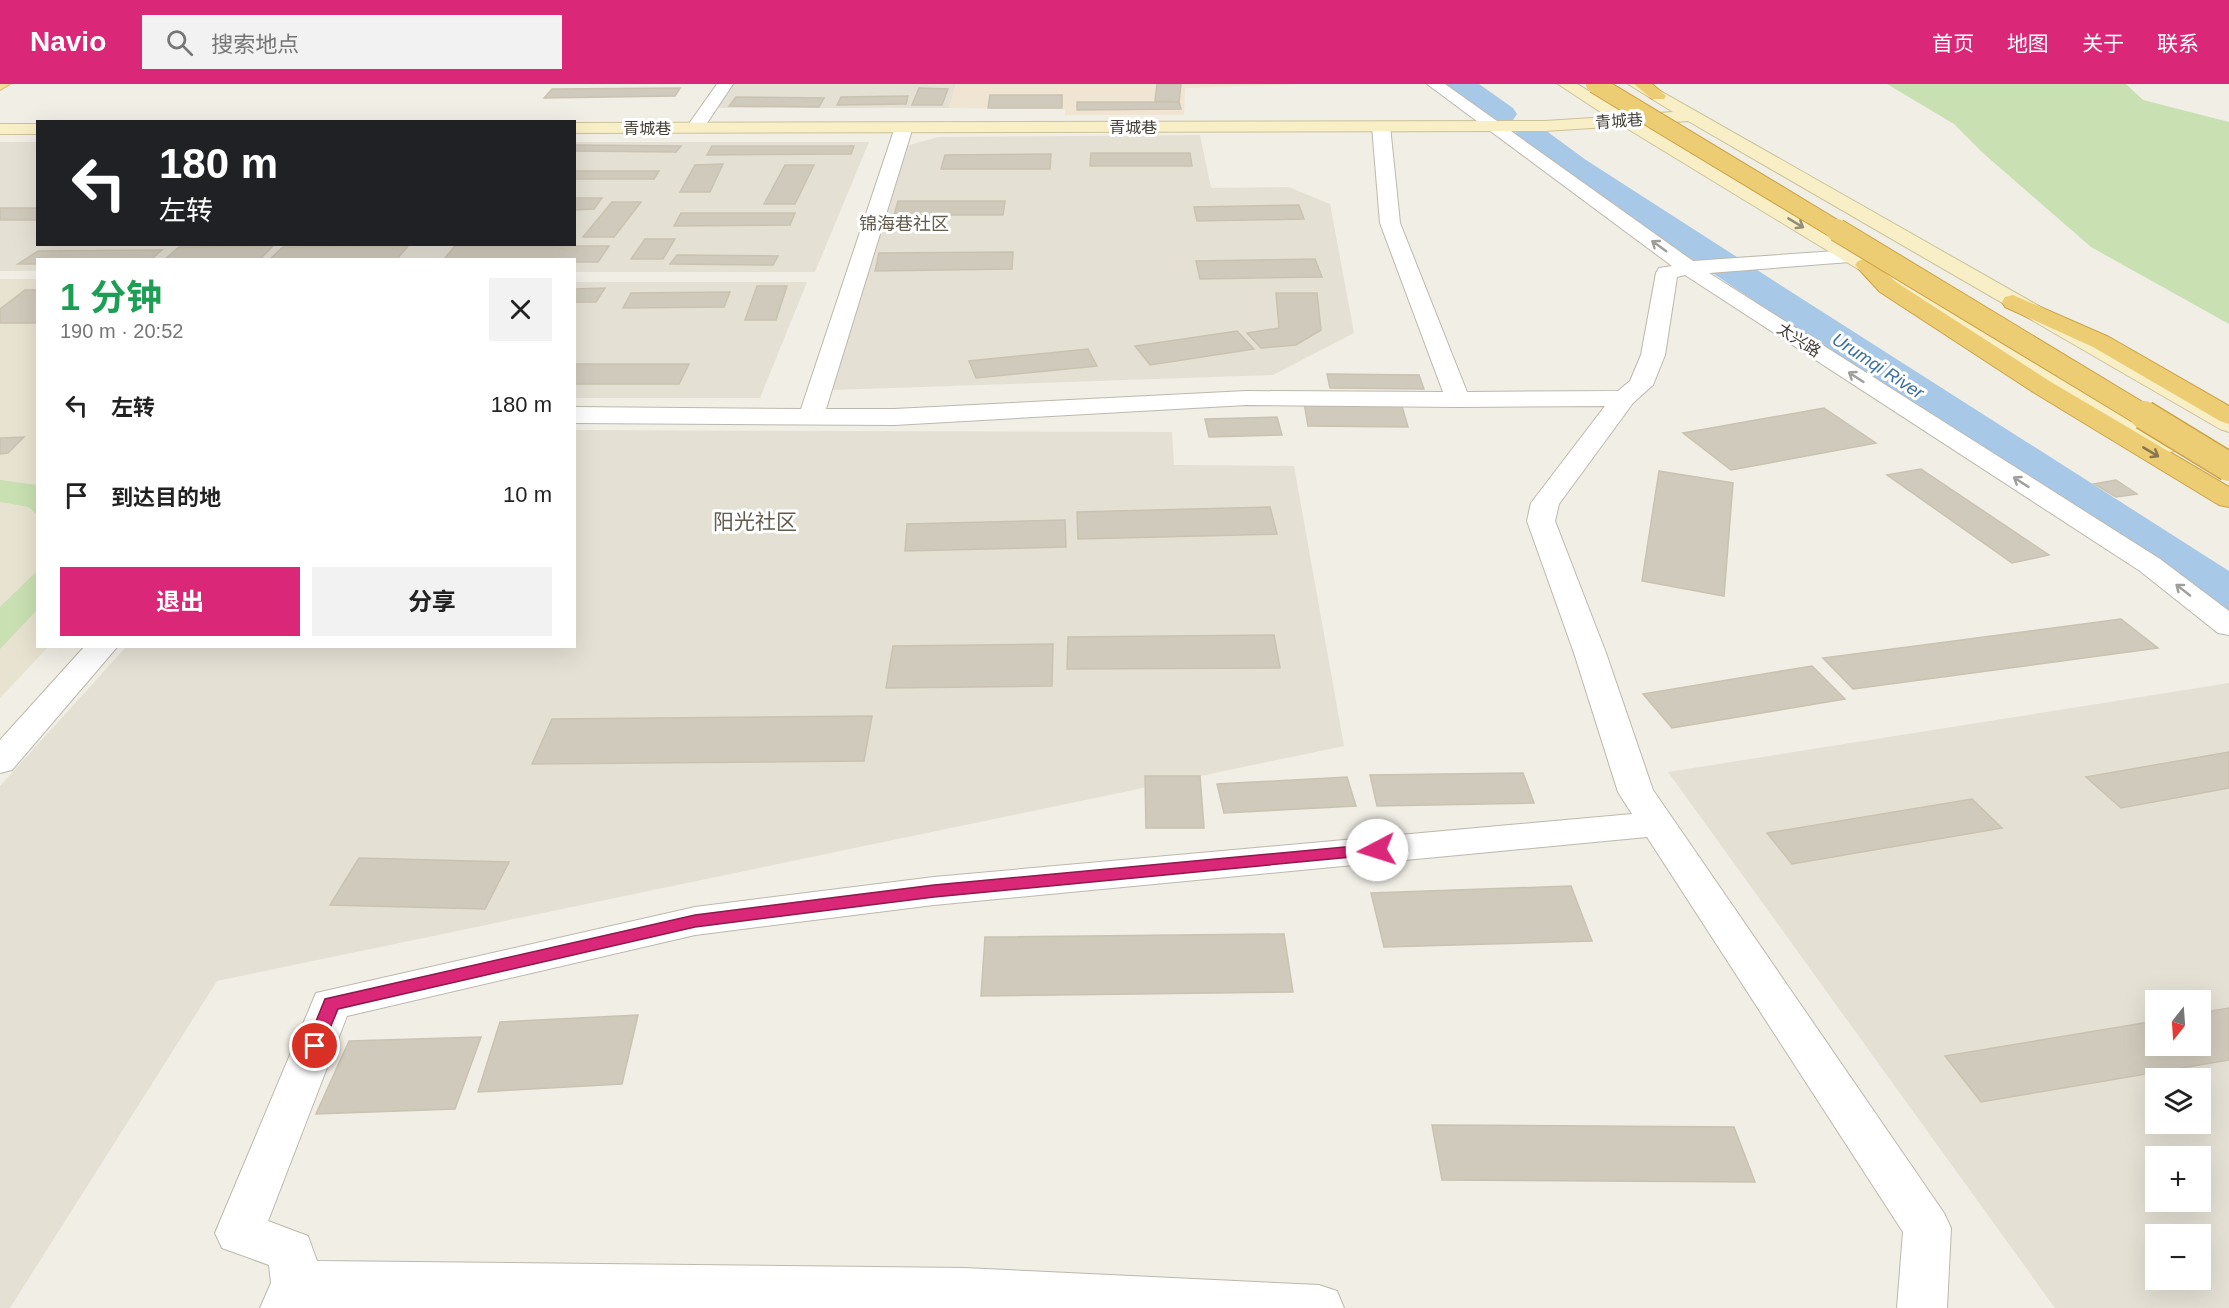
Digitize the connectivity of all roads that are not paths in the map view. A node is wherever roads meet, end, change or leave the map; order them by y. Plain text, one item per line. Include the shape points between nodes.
1 (724, 84) edge
2 (1435, 84) edge
3 (1566, 84) edge
4 (1595, 84) edge
5 (1618, 84) edge
6 (1636, 84) edge
7 (1650, 90) edge
8 (1691, 116) junction
9 (1627, 121) junction
10 (1381, 126) junction
11 (1494, 126) junction
12 (904, 127) junction
13 (576, 128) edge
14 (695, 128) junction
15 (0, 129) edge
16 (36, 129) edge
17 (1858, 261) junction
18 (1711, 267) junction
19 (2013, 302) junction
20 (1624, 398) junction
21 (1458, 400) junction
22 (576, 415) edge
23 (2229, 416) edge
24 (811, 417) junction
25 (2229, 424) edge
26 (2229, 448) edge
27 (2229, 467) edge
28 (2229, 479) edge
29 (2229, 499) edge
30 (2229, 626) edge
31 (101, 648) edge
32 (0, 762) edge
33 (1657, 824) junction
34 (291, 1296) edge
35 (964, 1300) edge
36 (1319, 1308) edge
37 (1922, 1308) edge

1 - 14 street
2 - 11 street, 太兴路
3 - 9 main road
4 - 27 highway, bridge
5 - 26 highway
6 - 7 main road
7 - 8 main road
8 - 9 main road, 青城巷
8 - 19 main road
9 - 11 main road, 青城巷
9 -> 17 main road
10 - 11 main road, 青城巷
10 - 12 main road, 青城巷
10 - 21 street via 1390,223
18 -> 11 street, 太兴路
12 - 14 main road, 青城巷
12 - 24 street
13 - 14 main road, 青城巷
15 - 16 main road
17 - 18 street
17 - 28 main road
17 -> 29 highway via 1888,287 2042,387
18 - 20 street via 1667,273 1653,355 1641,385
30 -> 18 street, 太兴路 via 2150,565 1723,292
19 - 23 highway via 2101,342
19 - 25 main road
20 - 21 street
20 - 33 street via 1545,503 1541,521 1636,792
21 - 24 street via 1246,398 894,417
22 - 24 street
31 - 32 street
33 - 34 street via 934,891 695,921 331,1004 239,1233 291,1251
33 - 37 street via 1927,1228
34 - 35 street
35 - 36 street

